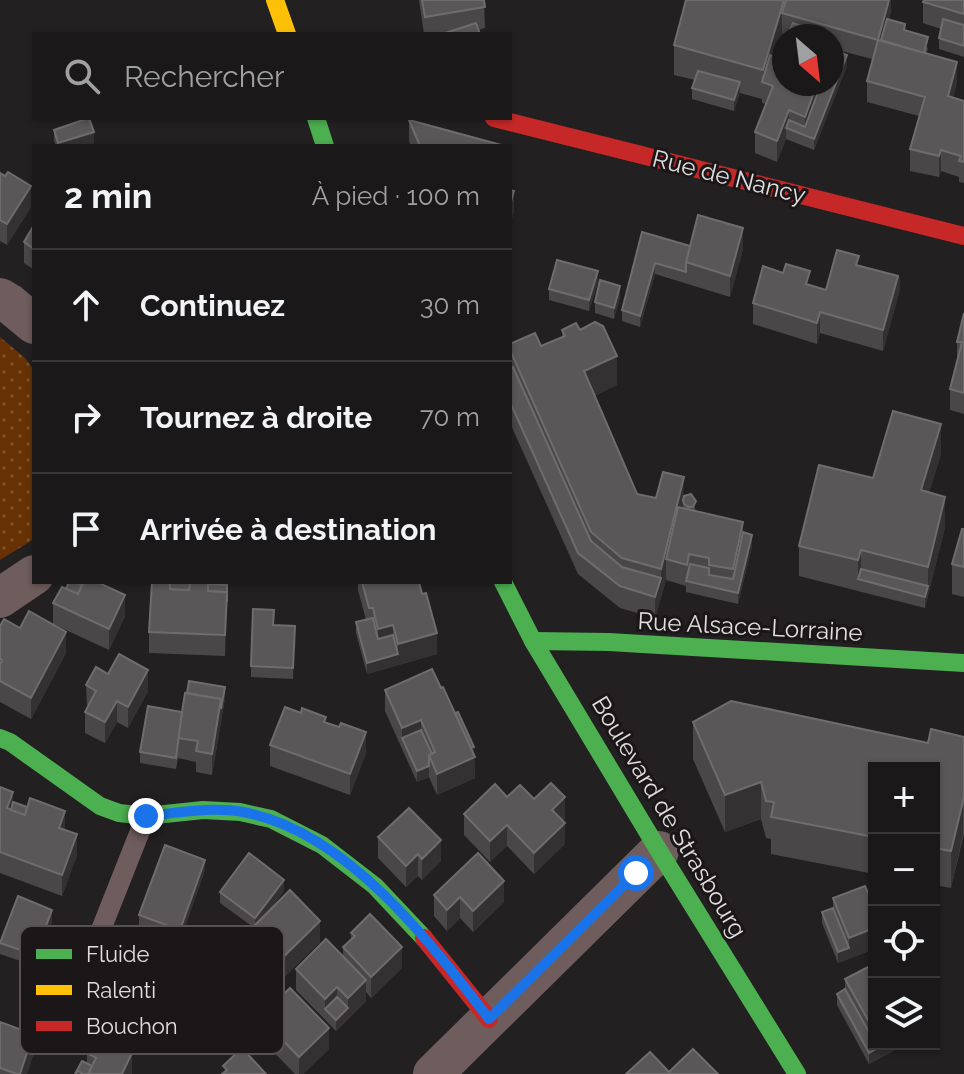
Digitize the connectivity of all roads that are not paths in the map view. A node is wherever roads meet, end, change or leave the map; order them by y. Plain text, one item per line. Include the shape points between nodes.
1 (275, 0) edge
2 (286, 32) edge
3 (317, 120) edge
4 (334, 120) edge
5 (502, 120) edge
6 (325, 144) edge
7 (327, 144) edge
8 (964, 236) edge
9 (0, 298) edge
10 (32, 322) edge
11 (32, 576) edge
12 (504, 584) edge
13 (0, 598) edge
14 (533, 641) junction
15 (964, 663) edge
16 (0, 738) edge
17 (146, 816) junction
18 (659, 851) junction
19 (102, 926) edge
20 (489, 1019) junction
21 (433, 1074) edge
22 (797, 1074) edge

1 - 2 street
3 - 6 street
4 - 7 street
5 - 8 street, Rue de Nancy
9 - 10 street
11 - 13 street
12 - 14 street, Boulevard de Strasbourg
14 - 15 street, Rue Alsace-Lorraine
14 - 18 street, Boulevard de Strasbourg
16 - 17 street via 100,806
17 - 19 lane
17 - 20 street via 240,812 271,819 322,845 375,886 435,949
18 - 20 street
18 - 22 street, Boulevard de Strasbourg
20 - 21 street

